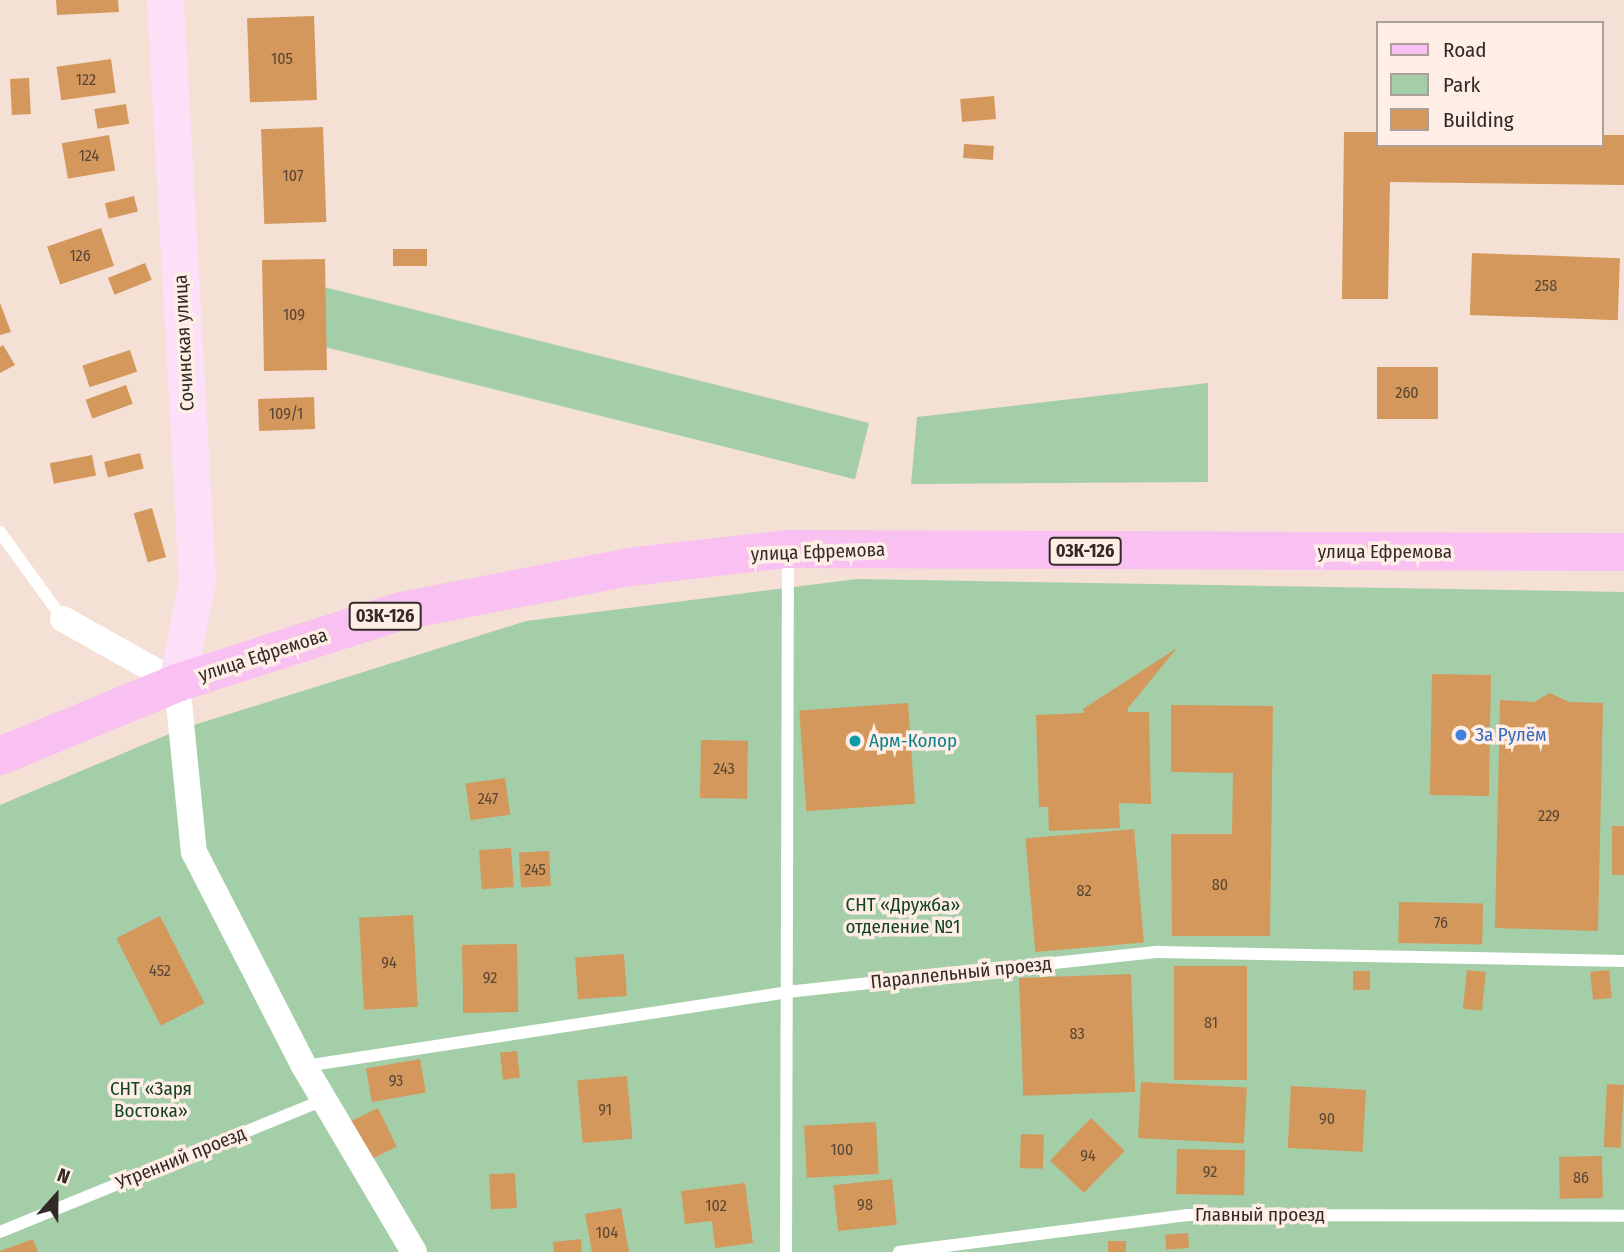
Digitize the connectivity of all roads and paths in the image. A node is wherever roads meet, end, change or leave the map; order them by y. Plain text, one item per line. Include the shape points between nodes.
1 (165, 0) edge
2 (0, 532) edge
3 (788, 549) junction
4 (1624, 552) edge
5 (62, 619) joint
6 (177, 683) junction
7 (0, 756) edge
8 (1624, 961) edge
9 (787, 992) junction
10 (304, 1066) junction
11 (324, 1100) junction
12 (1624, 1216) edge
13 (0, 1232) edge
14 (414, 1252) edge
15 (786, 1252) edge
16 (899, 1252) edge

1 - 6 main road, Сочинская улица via 197,581
2 - 5 lane
3 - 4 main road, улица Ефремова / 03К-126
3 - 6 main road, улица Ефремова / 03К-126 via 629,566 401,611
3 - 9 lane
5 - 6 street
6 - 7 main road, улица Ефремова / 03К-126
6 - 10 street via 194,852
8 - 9 lane, Параллельный проезд via 1158,952
9 - 10 lane, Параллельный проезд
9 - 15 lane
10 - 11 street
11 - 13 lane, Утренний проезд
11 - 14 street
12 - 16 lane, Главный проезд via 1188,1215

